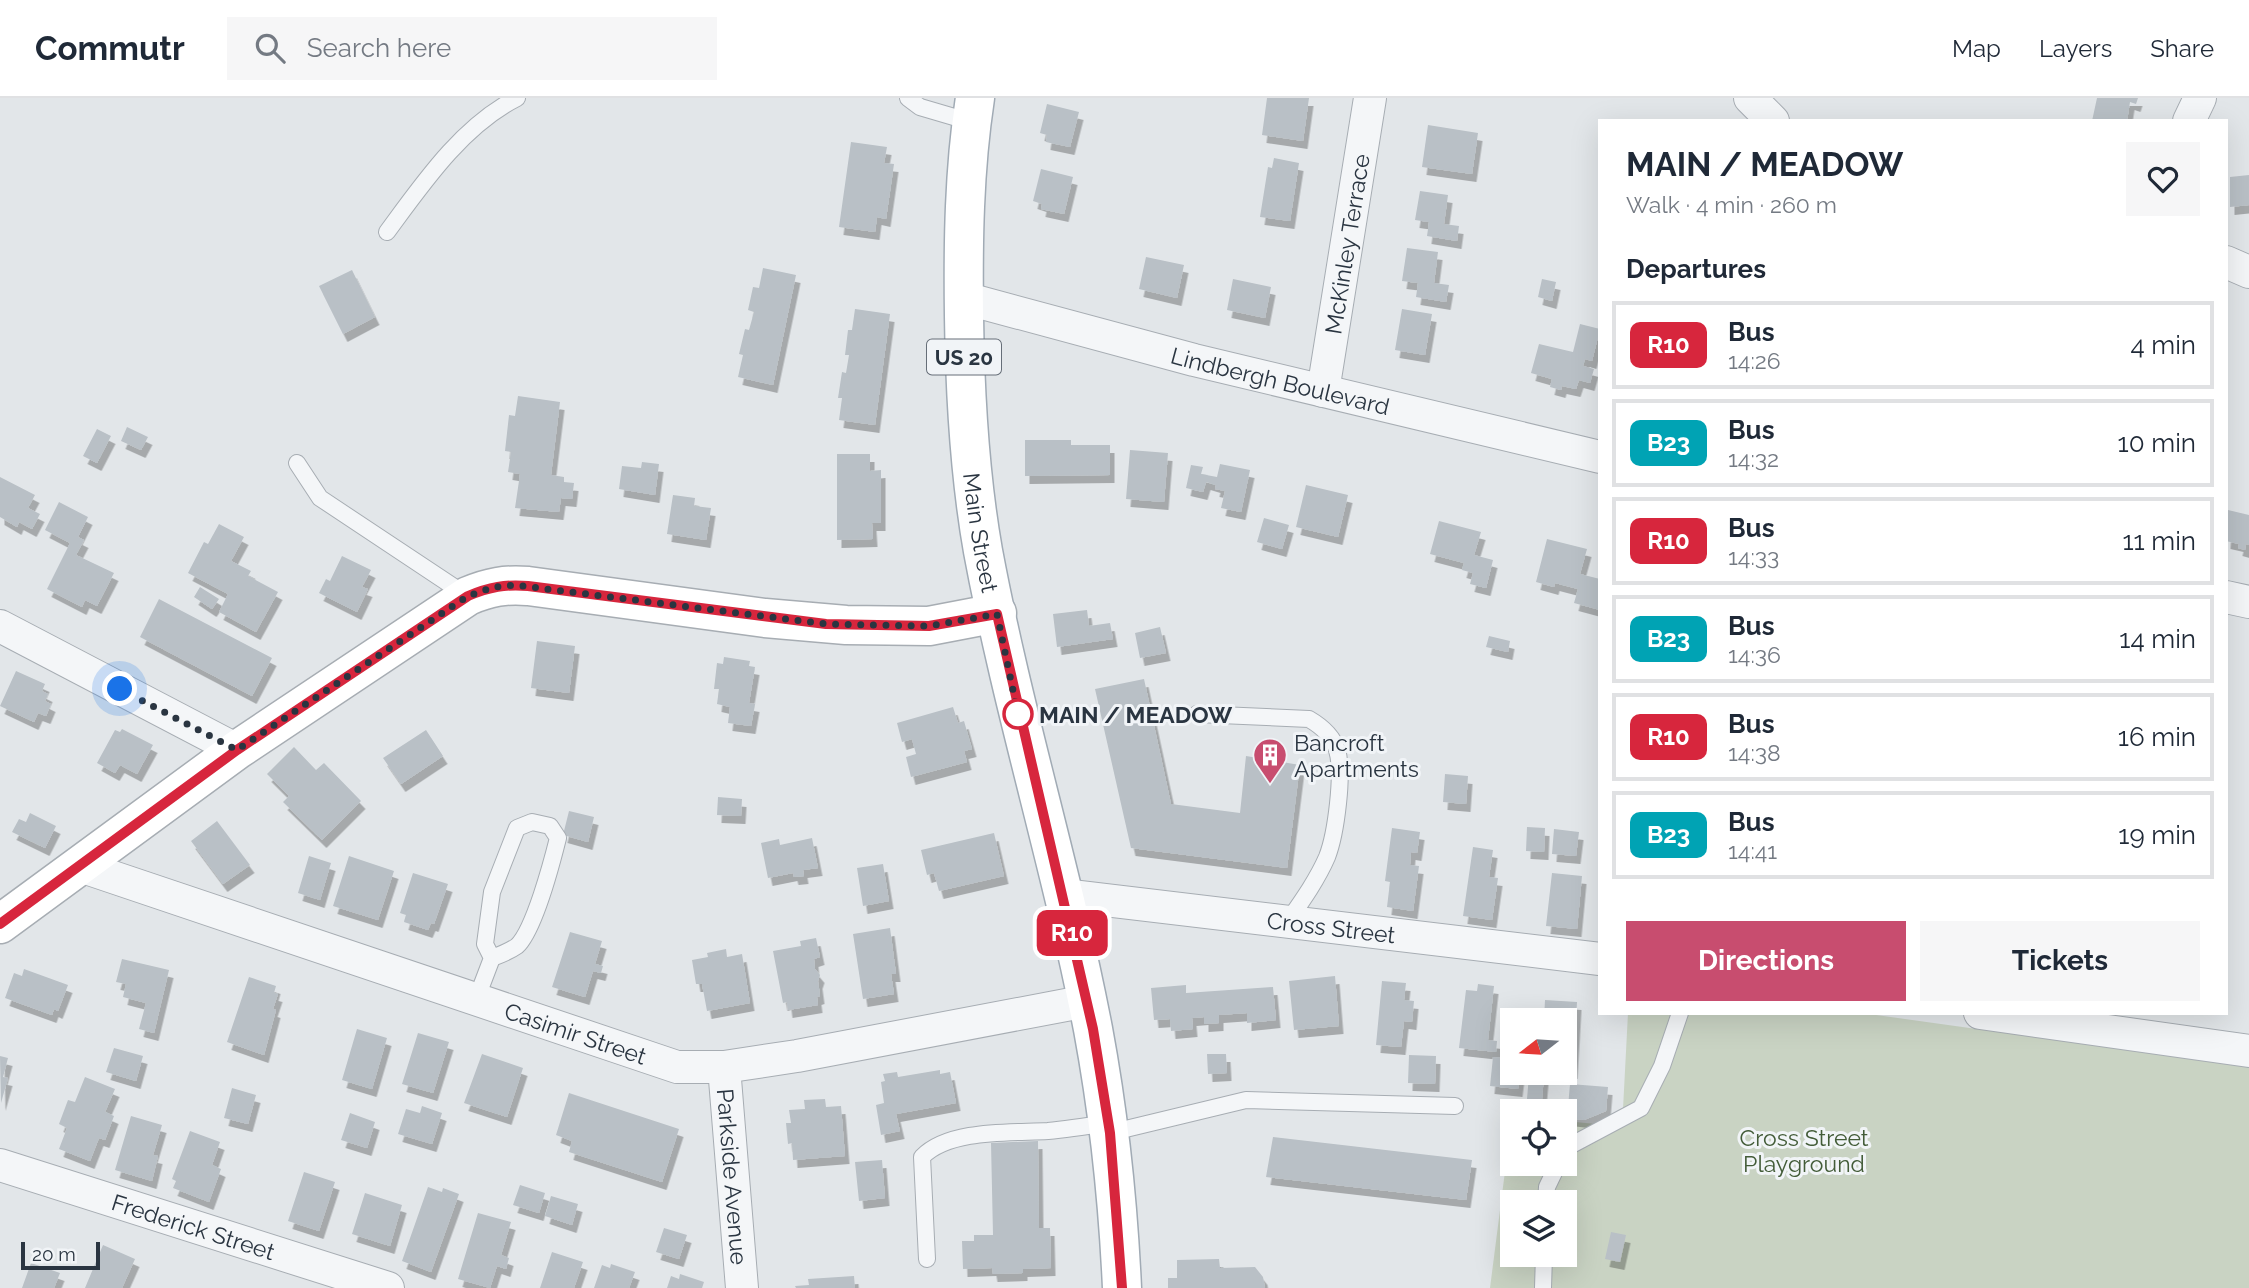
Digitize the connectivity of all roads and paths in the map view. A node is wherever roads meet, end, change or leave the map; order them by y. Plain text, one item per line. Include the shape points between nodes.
1 (517, 98) edge
2 (908, 98) edge
3 (1370, 98) edge
4 (1750, 98) edge
5 (2200, 98) edge
6 (973, 110) edge
7 (1771, 119) edge
8 (2190, 119) edge
9 (387, 232) dead end
10 (2228, 263) edge
11 (2249, 272) edge
12 (964, 298) junction
13 (1323, 391) junction
14 (1598, 457) edge
15 (296, 463) dead end
16 (468, 596) junction
17 (2228, 597) edge
18 (2249, 602) edge
19 (997, 614) junction
20 (0, 626) edge
21 (1197, 714) dead end
22 (237, 750) junction
23 (80, 866) junction
24 (1063, 895) junction
25 (1287, 921) junction
26 (0, 924) edge
27 (492, 958) junction
28 (1598, 959) edge
29 (476, 1000) junction
30 (1087, 1001) junction
31 (1680, 1015) edge
32 (1994, 1015) edge
33 (2249, 1051) edge
34 (724, 1067) junction
35 (1455, 1105) dead end
36 (1109, 1128) junction
37 (1577, 1142) edge
38 (0, 1165) edge
39 (927, 1259) dead end
40 (1544, 1267) edge
41 (388, 1288) edge
42 (742, 1288) edge
43 (1122, 1288) edge
44 (1543, 1288) edge

1 - 9 lane via 494,110 457,145
2 - 6 lane via 920,107
3 - 13 street, McKinley Terrace
4 - 7 street
5 - 8 street
6 - 12 main road, Main Street / US 20
10 - 11 street
12 - 13 street, Lindbergh Boulevard
12 - 19 main road, Main Street / US 20 via 971,469
13 - 14 street, Lindbergh Boulevard
15 - 16 lane via 320,498
16 - 19 main road via 494,587 528,586 797,621 874,626 929,626
16 - 22 main road
17 - 18 street
19 - 24 main road, Main Street / US 20
20 - 22 street
21 - 25 lane via 1309,719 1324,728 1337,748 1341,771 1332,840 1319,873
22 - 23 main road
23 - 26 main road
23 - 29 street, Casimir Street
24 - 25 street, Cross Street
24 - 30 main road, Main Street / US 20
25 - 28 street, Cross Street
27 - 27 lane via 516,946 526,933 558,838 550,826 532,822 517,828 492,892 485,944
27 - 29 lane
29 - 34 street, Casimir Street via 677,1067
30 - 34 street, Casimir Street
30 - 36 main road, Main Street / US 20
31 - 37 lane via 1641,1108
32 - 33 street
34 - 42 street, Parkside Avenue
35 - 36 lane via 1246,1100
36 - 39 lane via 981,1134 931,1148 922,1157
36 - 43 main road, Main Street / US 20
38 - 41 street, Frederick Street
40 - 44 lane

